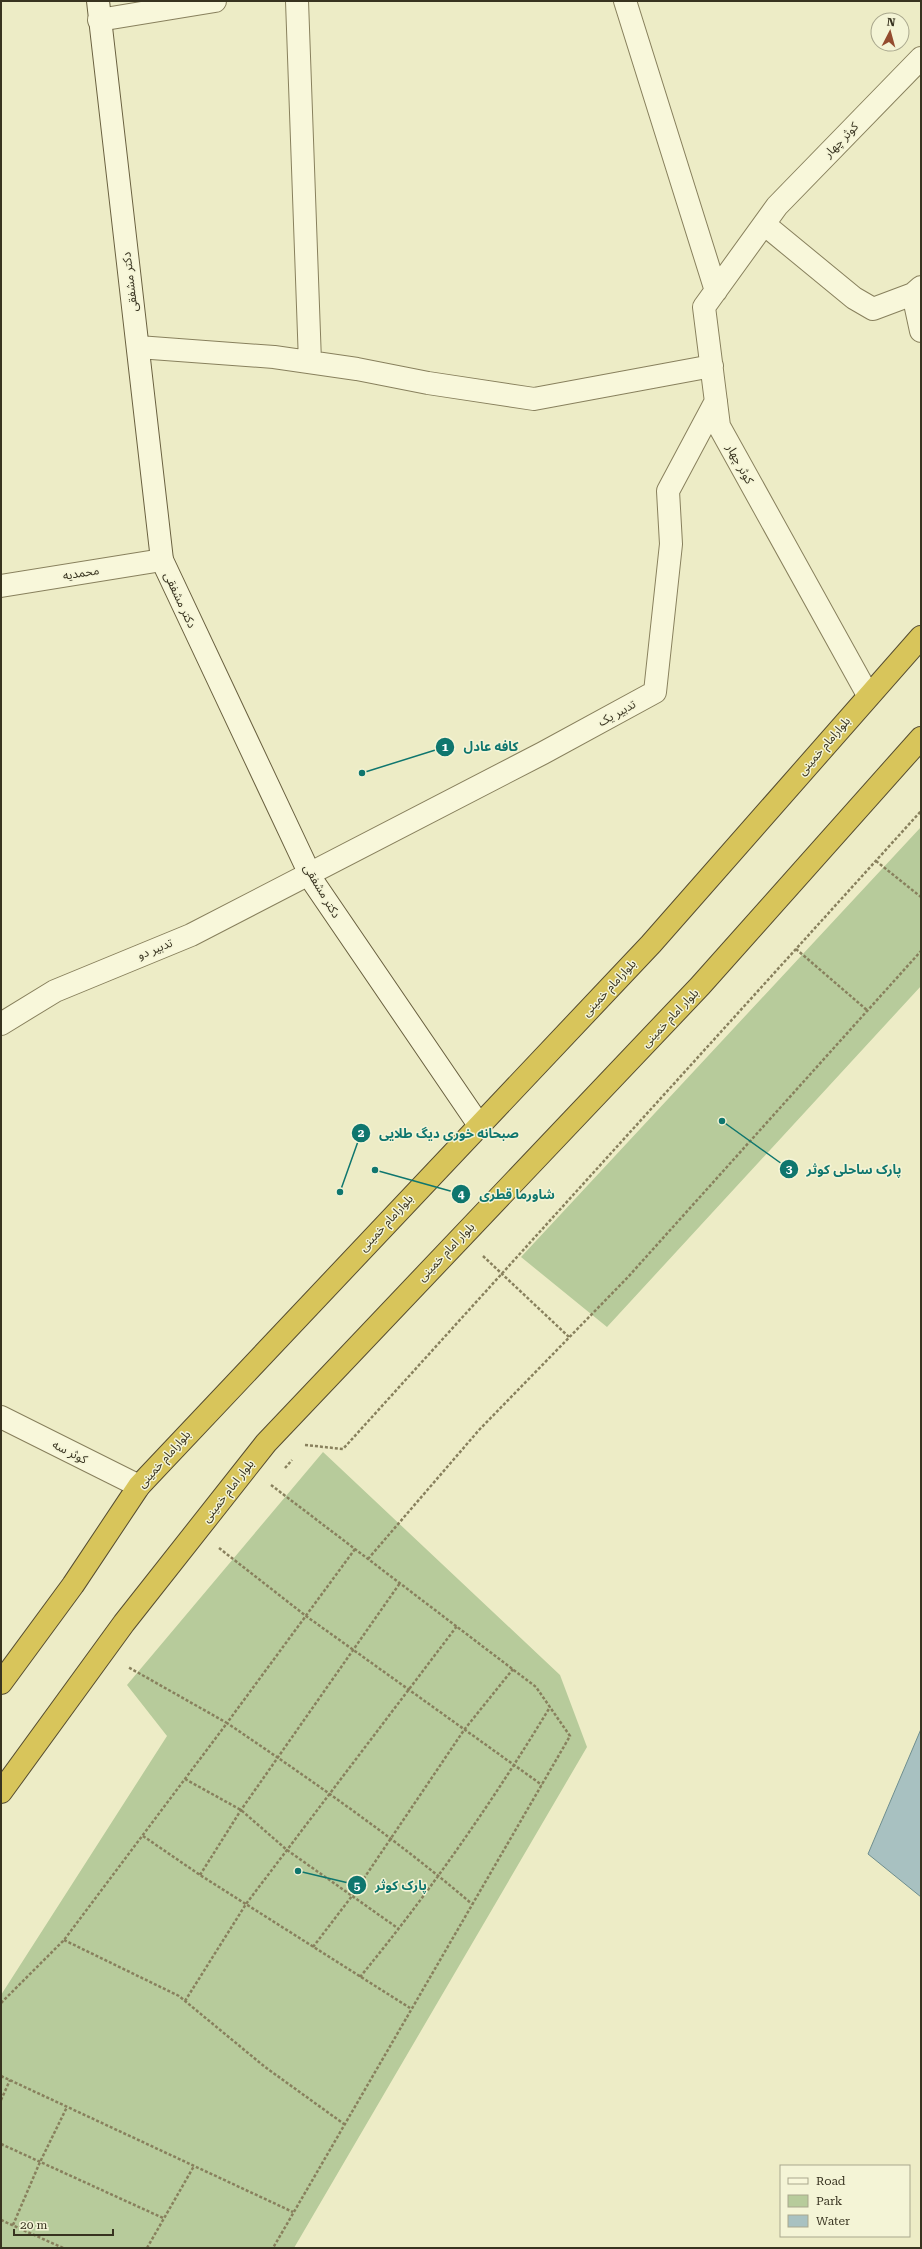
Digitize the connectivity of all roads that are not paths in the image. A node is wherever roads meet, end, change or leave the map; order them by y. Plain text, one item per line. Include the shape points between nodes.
1 (215, 1) edge
2 (297, 1) edge
3 (625, 1) edge
4 (98, 10) edge
5 (921, 58) edge
6 (764, 224) junction
7 (716, 291) junction
8 (917, 291) edge
9 (921, 331) edge
10 (138, 347) junction
11 (310, 362) junction
12 (712, 366) junction
13 (716, 401) junction
14 (162, 560) junction
15 (1, 586) edge
16 (921, 637) edge
17 (868, 695) junction
18 (921, 738) edge
19 (309, 873) junction
20 (1, 1024) edge
21 (479, 1125) junction
22 (1, 1417) edge
23 (139, 1486) junction
24 (1, 1684) edge
25 (1, 1792) edge

1 - 4 street
2 - 11 street
3 - 7 street
4 - 10 street, دکتر مشفقی
5 - 6 street, کوثر چهار via 777,206
6 - 7 street, کوثر چهار
6 - 8 street via 854,298 873,308
7 - 12 street, کوثر چهار via 704,307
8 - 9 street
10 - 11 street
10 - 14 street, دکتر مشفقی
11 - 12 street via 534,400
12 - 13 street, کوثر چهار
13 - 17 street, کوثر چهار via 719,426
13 - 19 street, تدبیر یک via 668,491 671,544 656,692 543,754
14 - 15 street, محمدیه
14 - 19 street, دکتر مشفقی
16 - 17 highway, بلوارامام خمینی
17 - 21 highway, بلوارامام خمینی via 651,944
18 - 25 highway, بلوار امام خمینی via 700,986 266,1443 124,1623
19 - 20 street, تدبیر دو via 191,935 55,991
19 - 21 street, دکتر مشفقی
21 - 23 highway, بلوارامام خمینی
22 - 23 street, کوثر سه
23 - 24 highway, بلوارامام خمینی via 73,1585

